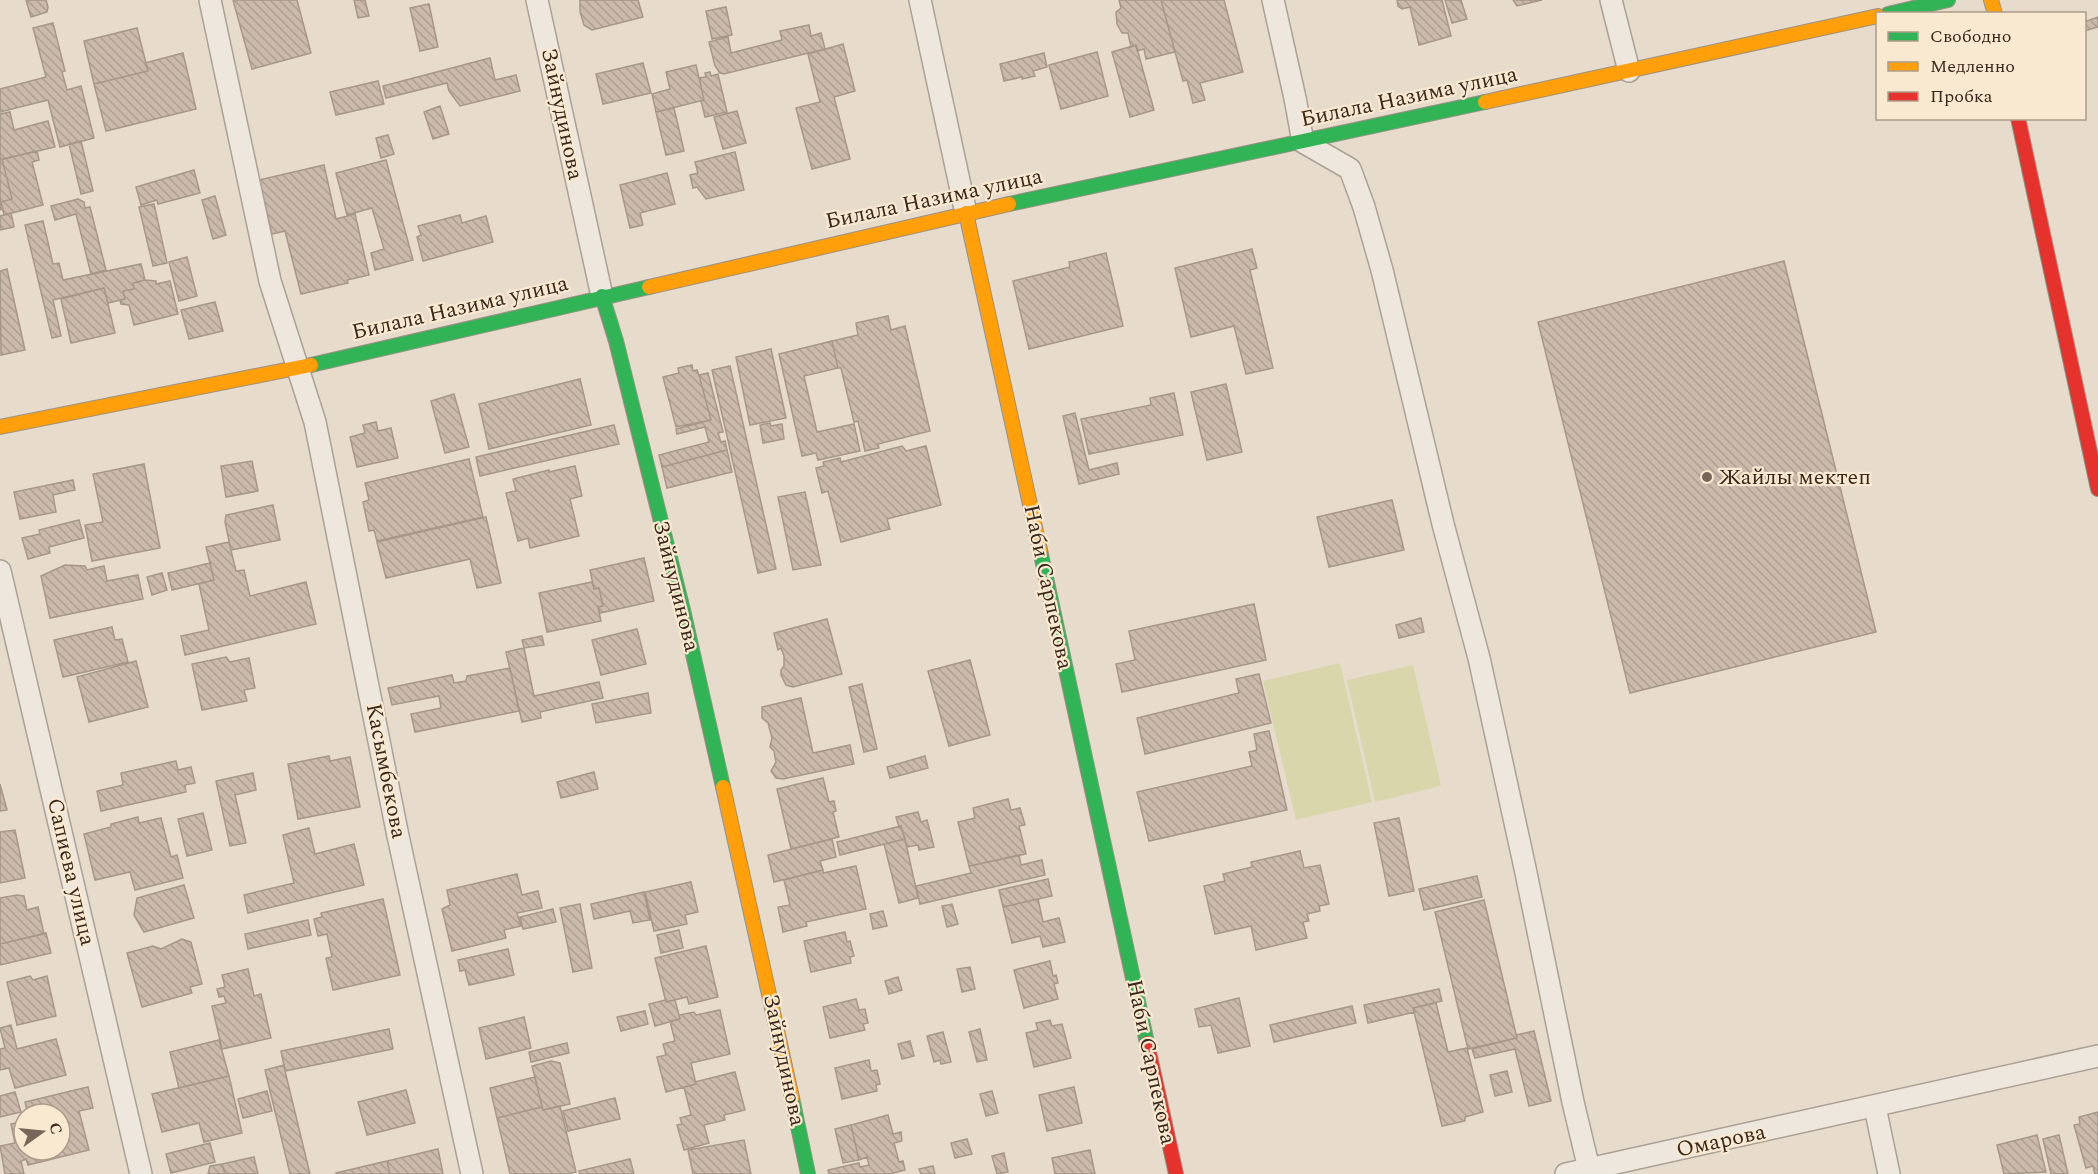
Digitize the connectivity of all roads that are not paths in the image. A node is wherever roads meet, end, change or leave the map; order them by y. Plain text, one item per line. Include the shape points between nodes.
1 (210, 0) edge
2 (537, 0) edge
3 (920, 0) edge
4 (1273, 0) edge
5 (1611, 0) edge
6 (1948, 0) edge
7 (1897, 12) edge
8 (1876, 16) edge
9 (1629, 71) junction
10 (2018, 120) edge
11 (1303, 142) junction
12 (966, 213) junction
13 (602, 296) junction
14 (297, 368) junction
15 (0, 427) edge
16 (2098, 489) edge
17 (0, 571) edge
18 (2098, 1056) edge
19 (1875, 1107) junction
20 (1590, 1169) junction
21 (141, 1174) edge
22 (472, 1174) edge
23 (807, 1174) edge
24 (1176, 1174) edge
25 (1566, 1174) edge
26 (1889, 1174) edge

1 - 14 street, Касымбекова via 270,280
2 - 13 street, Зайнудинова
3 - 12 street, Наби Сарпекова
4 - 11 street
5 - 9 street
6 - 7 street
8 - 9 street, Билала Назима улица
9 - 11 street, Билала Назима улица
10 - 16 street
11 - 12 street, Билала Назима улица
11 - 20 street via 1350,169 1382,270 1479,658
12 - 13 street, Билала Назима улица
12 - 24 street, Наби Сарпекова
13 - 14 street, Билала Назима улица
13 - 23 street, Зайнудинова via 683,610 776,1017
14 - 15 street, Билала Назима улица
14 - 22 street, Касымбекова via 315,422 398,836
17 - 21 street, Сапиева улица
18 - 19 street, Омарова
19 - 20 street, Омарова
19 - 26 street
20 - 25 street, Омарова

